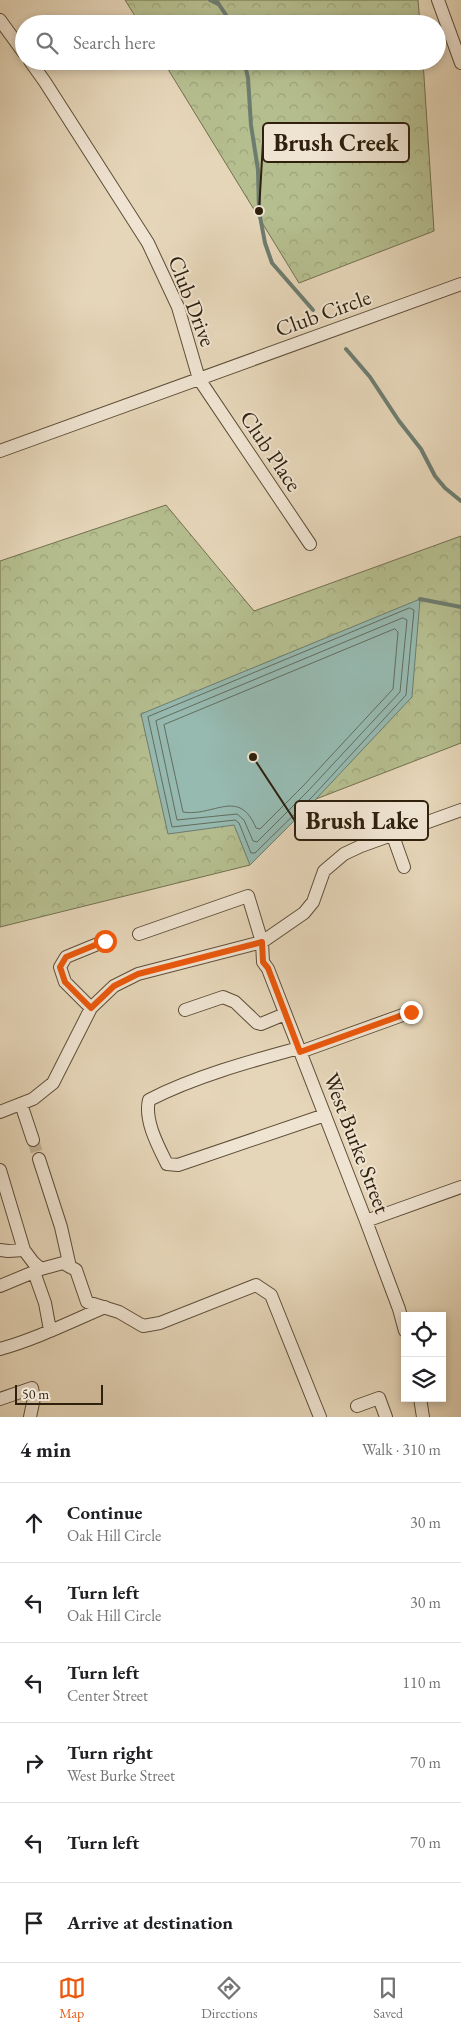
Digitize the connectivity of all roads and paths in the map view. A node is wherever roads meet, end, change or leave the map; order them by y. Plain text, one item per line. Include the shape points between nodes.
1 (438, 0) edge
2 (443, 15) edge
3 (0, 20) edge
4 (446, 22) edge
5 (15, 40) edge
6 (461, 63) edge
7 (36, 70) edge
8 (461, 284) edge
9 (199, 379) junction
10 (0, 451) edge
11 (310, 544) dead end
12 (461, 810) edge
13 (393, 836) junction
14 (404, 867) dead end
15 (139, 934) dead end
16 (105, 941) dead end
17 (262, 942) junction
18 (91, 1008) junction
19 (185, 1010) dead end
20 (411, 1012) dead end
21 (286, 1014) junction
22 (300, 1050) junction
23 (21, 1104) junction
24 (0, 1112) edge
25 (325, 1115) junction
26 (33, 1140) tunnel mouth
27 (39, 1159) tunnel mouth
28 (0, 1170) edge
29 (461, 1187) edge
30 (366, 1221) junction
31 (0, 1250) edge
32 (24, 1250) junction
33 (70, 1267) junction
34 (37, 1270) junction
35 (3, 1281) edge
36 (105, 1308) junction
37 (401, 1316) edge
38 (50, 1330) junction
39 (0, 1349) edge
40 (0, 1398) edge
41 (421, 1402) edge
42 (357, 1406) dead end
43 (30, 1417) edge
44 (320, 1417) edge
45 (386, 1417) edge
46 (423, 1417) edge

1 - 2 street
3 - 5 street
4 - 6 street
7 - 9 street, Club Drive via 148,243 178,307
8 - 9 street, Club Circle
9 - 10 street, Club Drive
9 - 11 street, Club Place
12 - 13 street
13 - 14 street
13 - 17 street via 360,846 332,863 324,871 313,902 304,913
15 - 17 street, West Burke Street via 248,896
16 - 18 street via 66,957 60,967 65,982
17 - 18 street via 138,974 114,986
17 - 21 street, West Burke Street via 263,962
18 - 23 street via 53,1083
19 - 21 street via 223,997 235,1002 256,1023
20 - 22 street
21 - 22 street, West Burke Street
22 - 25 street, West Burke Street
22 - 25 street via 216,1074 149,1100 148,1115 160,1150 167,1164 178,1165
23 - 24 street
23 - 26 street
25 - 30 street, West Burke Street
27 - 33 street
28 - 32 street
29 - 30 street
30 - 37 street, West Burke Street
31 - 32 street
32 - 34 street
33 - 34 street via 62,1263
33 - 36 street via 76,1270 87,1302
34 - 35 street
34 - 38 street
36 - 38 street
36 - 44 street via 143,1326 160,1323 256,1285 271,1295
38 - 39 street
40 - 43 street via 32,1388 34,1398
41 - 46 street
42 - 45 street via 379,1398

